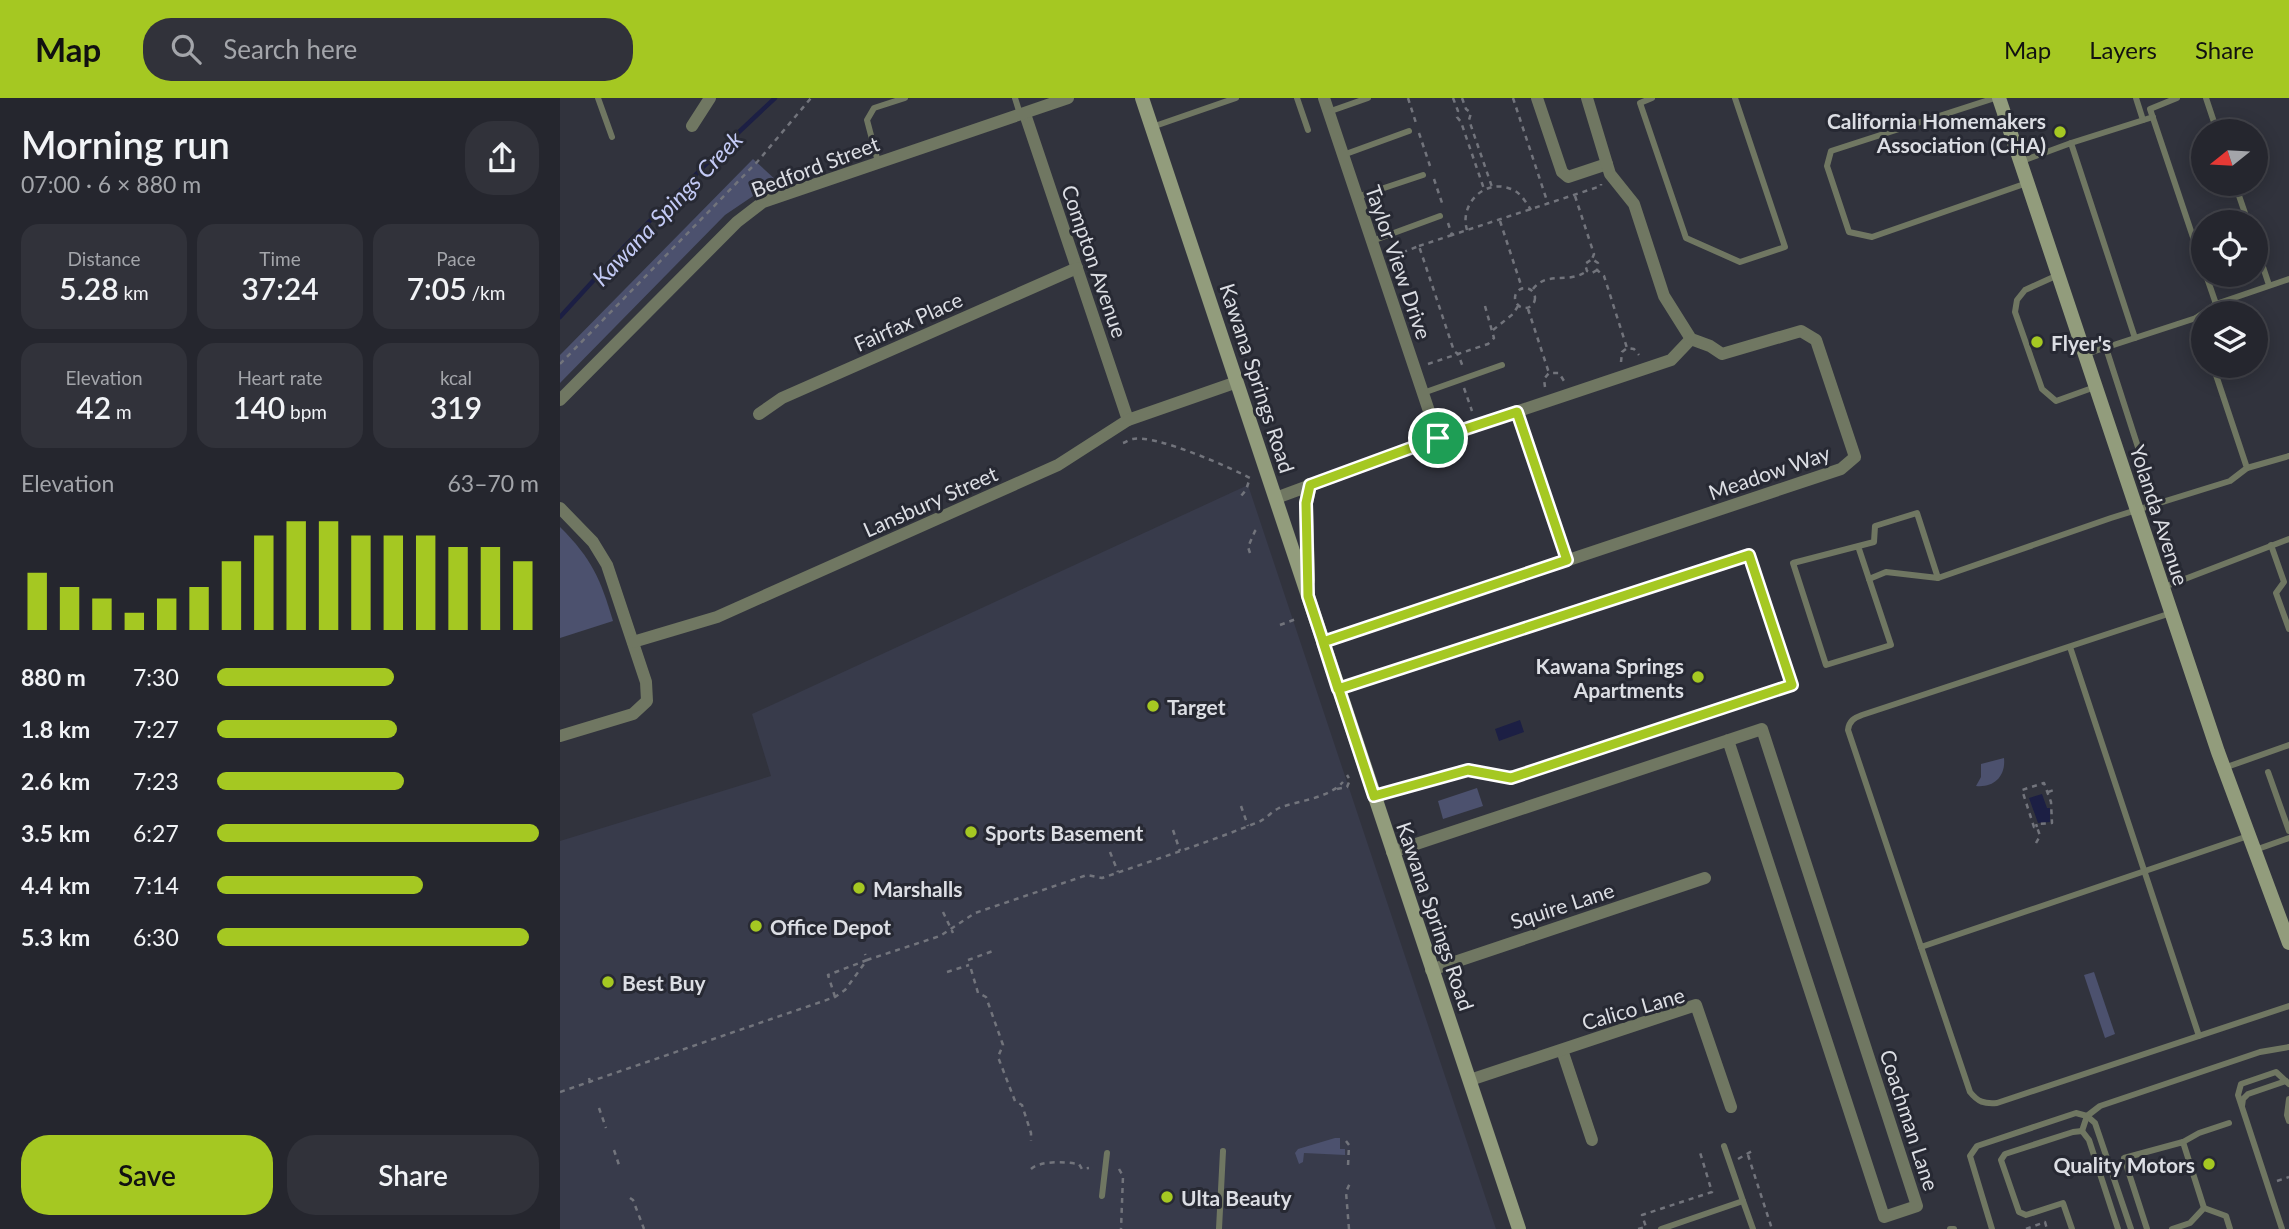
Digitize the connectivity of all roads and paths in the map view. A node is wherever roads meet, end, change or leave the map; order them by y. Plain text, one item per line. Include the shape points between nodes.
1 (598, 98) edge
2 (710, 98) edge
3 (811, 98) edge
4 (905, 98) edge
5 (1015, 98) edge
6 (1068, 98) edge
7 (1142, 98) edge
8 (1236, 98) edge
9 (1297, 98) edge
10 (1324, 98) edge
11 (1368, 98) edge
12 (1408, 98) edge
13 (1453, 98) edge
14 (1462, 98) edge
15 (1514, 98) edge
16 (1537, 98) edge
17 (1587, 98) edge
18 (1651, 98) edge
19 (1735, 98) edge
20 (1997, 98) edge
21 (2136, 98) edge
22 (2177, 98) edge
23 (2206, 98) edge
24 (1466, 109) junction
25 (1458, 111) junction
26 (1328, 112) junction
27 (1023, 115) junction
28 (2153, 117) junction
29 (2213, 119) edge
30 (1469, 120) junction
31 (2143, 120) junction
32 (1461, 122) junction
33 (692, 126) dead end
34 (1152, 127) junction
35 (1308, 130) dead end
36 (1409, 131) dead end
37 (612, 137) dead end
38 (2071, 143) junction
39 (1343, 155) junction
40 (878, 162) junction
41 (2021, 162) junction
42 (1602, 165) junction
43 (1423, 175) dead end
44 (2027, 183) junction
45 (1492, 187) junction
46 (1484, 190) junction
47 (1575, 195) junction
48 (1357, 197) junction
49 (1548, 204) junction
50 (1531, 210) junction
51 (1440, 216) dead end
52 (1499, 220) junction
53 (1468, 230) junction
54 (2191, 231) edge
55 (1452, 234) junction
56 (1385, 236) junction
57 (1372, 241) junction
58 (1419, 246) junction
59 (1592, 259) junction
60 (1077, 268) junction
61 (1597, 270) junction
62 (1587, 271) junction
63 (2058, 275) junction
64 (2289, 279) edge
65 (2268, 282) edge
66 (2269, 285) junction
67 (1522, 288) junction
68 (1532, 290) junction
69 (2224, 301) edge
70 (1485, 306) dead end
71 (1518, 306) junction
72 (1528, 309) junction
73 (2191, 320) edge
74 (1492, 330) junction
75 (2135, 338) junction
76 (1691, 339) junction
77 (1627, 348) junction
78 (2106, 348) junction
79 (1458, 354) junction
80 (2084, 355) junction
81 (1640, 356) dead end
82 (1621, 362) dead end
83 (560, 364) edge
84 (1427, 364) dead end
85 (1502, 365) dead end
86 (1549, 373) junction
87 (2217, 378) edge
88 (1564, 381) dead end
89 (1237, 382) junction
90 (1545, 387) dead end
91 (2095, 387) junction
92 (1423, 393) junction
93 (560, 400) edge
94 (1517, 412) junction
95 (759, 414) dead end
96 (1128, 420) junction
97 (1438, 438) junction
98 (1123, 443) dead end
99 (2289, 456) edge
100 (2247, 468) junction
101 (1310, 485) junction
102 (1241, 496) dead end
103 (1276, 498) junction
104 (2156, 503) junction
105 (560, 508) edge
106 (2136, 510) junction
107 (1259, 527) dead end
108 (2289, 539) edge
109 (2271, 545) junction
110 (1858, 546) junction
111 (1250, 553) dead end
112 (1567, 560) junction
113 (1938, 578) junction
114 (1869, 579) junction
115 (2162, 588) junction
116 (1308, 596) junction
117 (2171, 613) junction
118 (1296, 620) dead end
119 (1280, 625) dead end
120 (2289, 629) edge
121 (633, 642) junction
122 (1323, 642) junction
123 (2070, 647) junction
124 (1338, 689) junction
125 (560, 736) edge
126 (1728, 740) junction
127 (2289, 746) edge
128 (2224, 768) junction
129 (2268, 772) dead end
130 (1347, 775) dead end
131 (1343, 782) dead end
132 (1337, 789) junction
133 (2057, 789) dead end
134 (2048, 792) junction
135 (1374, 796) junction
136 (1241, 806) dead end
137 (1248, 826) junction
138 (2037, 827) junction
139 (1173, 830) dead end
140 (2289, 831) edge
141 (2250, 835) junction
142 (2289, 838) edge
143 (2036, 843) dead end
144 (2255, 850) junction
145 (1180, 851) junction
146 (1110, 852) dead end
147 (1392, 852) junction
148 (2144, 871) junction
149 (1118, 873) junction
150 (1705, 878) dead end
151 (943, 912) dead end
152 (952, 931) junction
153 (2289, 943) edge
154 (1921, 947) junction
155 (993, 951) dead end
156 (865, 954) dead end
157 (867, 960) junction
158 (969, 964) junction
159 (1431, 970) junction
160 (947, 972) dead end
161 (835, 997) junction
162 (2289, 1006) edge
163 (788, 1007) dead end
164 (789, 1012) junction
165 (2199, 1036) junction
166 (2289, 1047) edge
167 (1562, 1050) junction
168 (1470, 1080) junction
169 (2288, 1083) edge
170 (560, 1093) edge
171 (2289, 1100) edge
172 (2241, 1106) junction
173 (1731, 1107) dead end
174 (599, 1108) dead end
175 (2087, 1116) junction
176 (2289, 1121) edge
177 (2229, 1123) dead end
178 (606, 1128) dead end
179 (2082, 1131) junction
180 (1592, 1140) dead end
181 (1031, 1141) dead end
182 (1346, 1141) dead end
183 (2183, 1142) junction
184 (1724, 1146) dead end
185 (1699, 1149) dead end
186 (614, 1150) dead end
187 (1752, 1151) dead end
188 (1223, 1152) dead end
189 (1107, 1153) dead end
190 (1748, 1156) junction
191 (1735, 1160) dead end
192 (1348, 1166) dead end
193 (620, 1168) dead end
194 (1089, 1168) dead end
195 (1031, 1169) dead end
196 (1119, 1169) dead end
197 (1350, 1184) dead end
198 (1102, 1196) dead end
199 (630, 1198) dead end
200 (1743, 1201) junction
201 (2204, 1208) junction
202 (1121, 1219) junction
203 (1127, 1219) dead end
204 (2191, 1226) edge
205 (644, 1229) edge
206 (1121, 1229) edge
207 (1219, 1229) edge
208 (1349, 1229) edge
209 (1519, 1229) edge
210 (1638, 1229) edge
211 (1661, 1229) edge
212 (1753, 1229) edge
213 (1772, 1229) edge
214 (1992, 1229) edge
215 (2023, 1229) edge
216 (2047, 1229) edge
217 (2071, 1229) edge
218 (2118, 1229) edge
219 (2131, 1229) edge
220 (2147, 1229) edge
221 (2172, 1229) edge
222 (2230, 1229) edge
223 (2281, 1229) edge

1 - 37 lane
2 - 33 street
3 - 83 path via 758,161
4 - 40 lane via 874,108 867,120
5 - 27 lane
6 - 27 street, Bedford Street
7 - 34 street, Kawana Springs Road
8 - 34 lane
9 - 35 lane
10 - 26 street, Taylor View Drive
11 - 26 lane
12 - 55 path
13 - 25 path
14 - 24 path
15 - 49 path
16 - 42 street via 1562,172 1568,177
17 - 42 street
18 - 19 lane via 1640,103 1686,238 1740,262 1785,247
20 - 41 street, Yolanda Avenue
20 - 44 lane via 1831,151 1827,166 1849,232 1872,237
21 - 31 lane
22 - 28 lane via 2150,109
23 - 29 lane
24 - 25 path
24 - 30 path via 1471,113
25 - 32 path
26 - 39 street, Taylor View Drive
27 - 40 street, Bedford Street
27 - 60 street, Compton Avenue
28 - 31 lane
28 - 54 lane
30 - 32 path
30 - 45 path
31 - 38 lane
32 - 46 path
34 - 89 street, Kawana Springs Road
36 - 39 lane
38 - 41 lane
38 - 75 lane
39 - 48 street, Taylor View Drive
40 - 93 street, Bedford Street via 763,202 737,222
41 - 44 street, Yolanda Avenue
42 - 47 path via 1601,186
42 - 76 street via 1634,204 1664,296
43 - 48 lane
44 - 63 street, Yolanda Avenue
45 - 46 path
45 - 50 path via 1513,189
46 - 53 path via 1466,212
47 - 49 path
47 - 59 path
48 - 57 street, Taylor View Drive
49 - 50 path
50 - 52 path
51 - 56 lane
52 - 53 path
52 - 67 path
53 - 55 path
55 - 58 path
56 - 57 lane
56 - 58 path via 1393,256
57 - 92 street, Taylor View Drive
58 - 79 path
59 - 61 path via 1598,263
59 - 62 path via 1585,264
60 - 95 street, Fairfax Place via 782,398
60 - 96 street, Compton Avenue
61 - 62 path
61 - 77 path via 1604,276
62 - 68 path via 1578,277 1546,279
63 - 80 street, Yolanda Avenue
63 - 91 lane via 2025,290 2015,312 2048,396 2056,401
64 - 66 lane
65 - 66 lane
66 - 69 lane
67 - 68 path
67 - 71 path via 1516,293
68 - 72 path via 1536,297
70 - 74 path
71 - 72 path
71 - 74 path
72 - 86 path
73 - 75 lane
74 - 79 path via 1494,338 1488,344
75 - 78 lane
76 - 94 street via 1671,360
76 - 112 street, Meadow Way via 1722,354 1801,331 1816,340 1855,457 1841,469
77 - 81 path
77 - 82 path
78 - 80 lane
78 - 104 lane
79 - 84 path
80 - 91 street, Yolanda Avenue
85 - 92 lane
86 - 88 path via 1559,373
86 - 90 path
87 - 100 lane
89 - 96 street, Lansbury Street
89 - 103 street, Kawana Springs Road
91 - 106 street, Yolanda Avenue
92 - 97 street, Taylor View Drive
94 - 97 street
94 - 112 street
96 - 121 street, Lansbury Street via 1058,465 718,617
97 - 101 street
98 - 102 path via 1135,438 1180,447 1233,469 1250,478
99 - 100 lane
100 - 104 lane via 2230,481
101 - 103 street
101 - 116 street via 1306,503
103 - 116 street, Kawana Springs Road
104 - 106 lane
105 - 121 street via 593,542 607,565
106 - 113 lane
106 - 115 street, Yolanda Avenue
107 - 111 path via 1248,547
108 - 109 lane
109 - 115 lane
109 - 120 lane via 2284,582 2276,593
110 - 113 lane via 1874,542 1875,526 1917,513
110 - 114 lane
110 - 114 lane via 1793,563 1826,666 1891,645
112 - 122 street, Meadow Way
113 - 114 lane via 1886,572
115 - 117 street, Yolanda Avenue
116 - 122 street, Kawana Springs Road
117 - 123 lane
117 - 128 street, Yolanda Avenue
118 - 119 path
121 - 125 street via 647,701 633,714
122 - 124 street, Kawana Springs Road
123 - 148 lane
123 - 154 lane via 1862,715 1848,725
124 - 135 street, Kawana Springs Road
124 - 135 lane via 1749,555 1792,685 1511,778 1468,770
126 - 126 street, Coachman Lane via 1762,729 1917,1206 1884,1217
126 - 147 street, Coachman Lane
127 - 128 lane
128 - 141 street, Yolanda Avenue
129 - 140 lane
130 - 132 path via 1348,787
131 - 132 path
132 - 137 path via 1276,809
133 - 134 path
134 - 138 path via 2052,823
134 - 138 path via 2044,783 2022,790
135 - 147 street, Kawana Springs Road
136 - 137 path
137 - 145 path
138 - 143 path via 2040,836
139 - 145 path
141 - 144 street, Yolanda Avenue
141 - 148 lane
142 - 144 lane
144 - 153 street, Yolanda Avenue
145 - 149 path
146 - 149 path
147 - 159 street, Kawana Springs Road
148 - 154 lane
148 - 165 lane
149 - 152 path via 1102,878 1087,875 975,913
150 - 159 street, Squire Lane
151 - 152 path
152 - 157 path
154 - 165 lane via 1970,1092 1985,1104
155 - 158 path
156 - 157 path
157 - 161 path
157 - 161 path via 828,975
158 - 160 path
158 - 181 path via 978,993 986,997 995,1021 1003,1045 998,1057 1015,1101 1023,1105
159 - 168 street, Kawana Springs Road
161 - 164 path
162 - 165 lane
163 - 164 path
164 - 170 path
166 - 175 lane via 2113,1101
167 - 168 street, Calico Lane
167 - 173 street, Calico Lane via 1696,1005
167 - 180 street, Calico Lane
168 - 209 street, Kawana Springs Road
169 - 172 lane via 2248,1094
169 - 172 lane via 2276,1072 2241,1084
171 - 176 lane
172 - 223 lane
174 - 178 path
175 - 179 lane
175 - 214 lane via 2076,1113 1977,1146 1970,1156 1972,1168
175 - 219 lane via 2095,1123
177 - 183 lane
179 - 217 lane via 2005,1154 2001,1160 2019,1212 2026,1215 2063,1203
179 - 218 lane
182 - 192 path
183 - 201 lane
183 - 220 lane via 2124,1158
184 - 200 lane
185 - 210 path via 1712,1192 1642,1215 1646,1227
186 - 193 path
187 - 190 path
188 - 207 lane
189 - 198 lane
190 - 191 path
190 - 213 path
194 - 195 path via 1041,1163
196 - 202 path via 1123,1176
197 - 208 path via 1346,1192
199 - 205 path
200 - 211 lane
200 - 212 lane
201 - 204 lane
201 - 222 lane via 2226,1216
202 - 203 path
202 - 206 path
204 - 221 lane
215 - 216 path via 2045,1222

